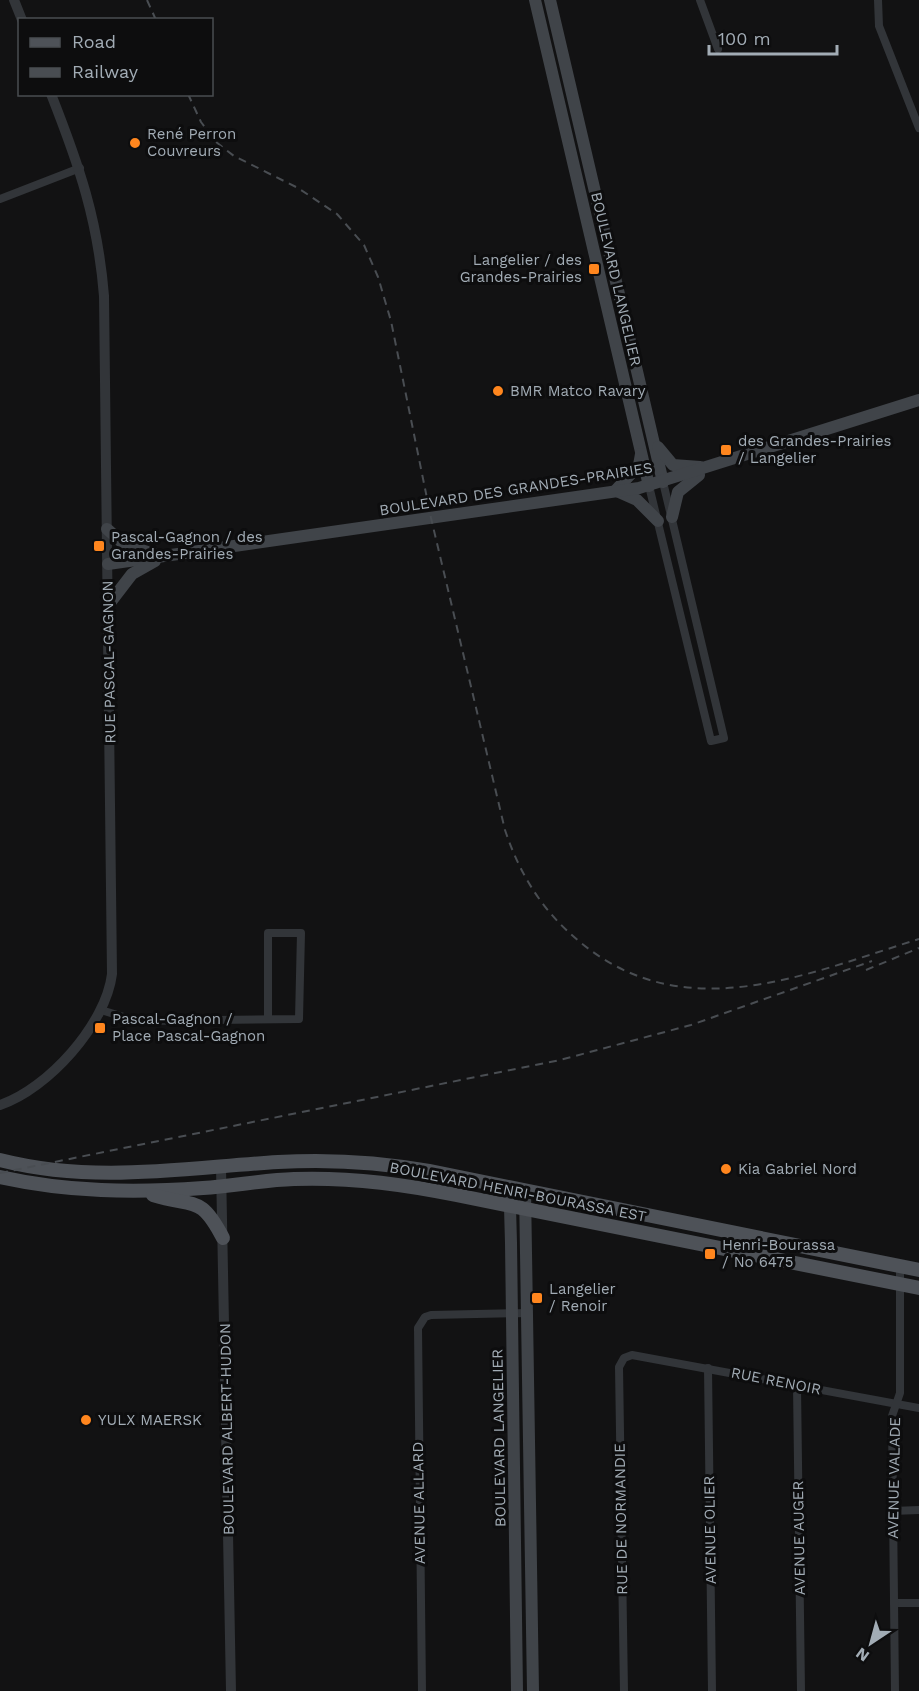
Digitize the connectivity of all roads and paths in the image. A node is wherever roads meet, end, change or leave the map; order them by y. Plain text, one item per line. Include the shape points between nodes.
1 (14, 0) edge
2 (535, 0) edge
3 (550, 0) edge
4 (700, 0) edge
5 (878, 0) edge
6 (21, 18) edge
7 (717, 49) dead end
8 (52, 96) edge
9 (919, 128) edge
10 (80, 168) junction
11 (0, 199) edge
12 (919, 400) edge
13 (651, 431) junction
14 (642, 452) junction
15 (716, 465) junction
16 (663, 482) junction
17 (650, 486) junction
18 (615, 491) junction
19 (672, 518) junction
20 (658, 520) junction
21 (107, 529) junction
22 (164, 556) junction
23 (108, 564) junction
24 (109, 604) junction
25 (101, 1010) junction
26 (268, 1019) junction
27 (0, 1104) edge
28 (0, 1160) edge
29 (221, 1167) junction
30 (0, 1177) edge
31 (223, 1186) junction
32 (504, 1186) junction
33 (525, 1190) junction
34 (143, 1191) junction
35 (510, 1207) junction
36 (525, 1210) junction
37 (223, 1238) junction
38 (900, 1266) junction
39 (919, 1270) edge
40 (900, 1285) junction
41 (919, 1288) edge
42 (527, 1312) junction
43 (512, 1313) junction
44 (632, 1355) joint
45 (708, 1368) junction
46 (797, 1386) junction
47 (896, 1404) junction
48 (919, 1408) edge
49 (919, 1510) edge
50 (892, 1511) junction
51 (894, 1603) junction
52 (919, 1603) edge
53 (231, 1691) edge
54 (422, 1691) edge
55 (517, 1691) edge
56 (533, 1691) edge
57 (624, 1691) edge
58 (712, 1691) edge
59 (801, 1691) edge
60 (895, 1691) edge

1 - 6 street
2 - 14 main road, BOULEVARD LANGELIER
3 - 13 main road, BOULEVARD LANGELIER
4 - 7 street
5 - 9 street via 879,26
8 - 10 street, RUE PASCAL-GAGNON
10 - 11 street
10 - 21 street, RUE PASCAL-GAGNON via 94,221 104,296
12 - 15 main road, BOULEVARD DES GRANDES-PRAIRIES
13 - 15 main road via 660,452 673,465
13 - 16 main road, BOULEVARD LANGELIER
14 - 17 main road, BOULEVARD LANGELIER
14 - 18 main road via 639,465
15 - 16 main road, BOULEVARD DES GRANDES-PRAIRIES
15 - 19 main road via 678,492
16 - 17 main road, BOULEVARD DES GRANDES-PRAIRIES
16 - 19 street, BOULEVARD LANGELIER
17 - 18 main road, BOULEVARD DES GRANDES-PRAIRIES
17 - 20 street, BOULEVARD LANGELIER
18 - 20 main road via 637,500
18 - 22 main road, BOULEVARD DES GRANDES-PRAIRIES
19 - 20 street, BOULEVARD LANGELIER via 724,738 711,741
21 - 22 main road via 133,549
21 - 23 street, RUE PASCAL-GAGNON
22 - 23 main road, BOULEVARD DES GRANDES-PRAIRIES
22 - 24 main road via 132,574
23 - 24 street, RUE PASCAL-GAGNON
24 - 25 street, RUE PASCAL-GAGNON via 113,964 109,993
25 - 26 street via 137,1021
25 - 27 street, RUE PASCAL-GAGNON via 57,1067 35,1088
26 - 26 street via 298,1019 301,933 268,933
28 - 29 main road, BOULEVARD HENRI-BOURASSA EST via 108,1175
29 - 31 street, BOULEVARD ALBERT-HUDON
29 - 32 main road, BOULEVARD HENRI-BOURASSA EST via 361,1162
30 - 34 main road, BOULEVARD HENRI-BOURASSA EST via 84,1191
31 - 34 main road, BOULEVARD HENRI-BOURASSA EST
31 - 35 main road, BOULEVARD HENRI-BOURASSA EST via 283,1179 361,1180
31 - 37 street, BOULEVARD ALBERT-HUDON
32 - 33 main road, BOULEVARD HENRI-BOURASSA EST
32 - 35 main road, BOULEVARD LANGELIER
33 - 36 main road, BOULEVARD LANGELIER
33 - 38 main road, BOULEVARD HENRI-BOURASSA EST
34 - 37 main road via 202,1206
35 - 36 main road, BOULEVARD HENRI-BOURASSA EST
35 - 43 main road, BOULEVARD LANGELIER
36 - 40 main road, BOULEVARD HENRI-BOURASSA EST
36 - 42 main road, BOULEVARD LANGELIER
37 - 53 street, BOULEVARD ALBERT-HUDON
38 - 39 main road, BOULEVARD HENRI-BOURASSA EST
38 - 40 street, AVENUE VALADE
40 - 41 main road, BOULEVARD HENRI-BOURASSA EST
40 - 47 street, AVENUE VALADE via 900,1393
42 - 43 street
42 - 56 main road, BOULEVARD LANGELIER
43 - 54 street, AVENUE ALLARD via 425,1317 420,1322 417,1335
43 - 55 main road, BOULEVARD LANGELIER
44 - 45 street, RUE RENOIR
44 - 57 street, RUE DE NORMANDIE via 624,1358 619,1367
45 - 46 street, RUE RENOIR
45 - 58 street, AVENUE OLIER
46 - 47 street, RUE RENOIR
46 - 59 street, AVENUE AUGER
47 - 48 street, RUE RENOIR
47 - 50 street, AVENUE VALADE via 892,1416
49 - 50 street
50 - 51 street, AVENUE VALADE
51 - 52 street
51 - 60 street, AVENUE VALADE

